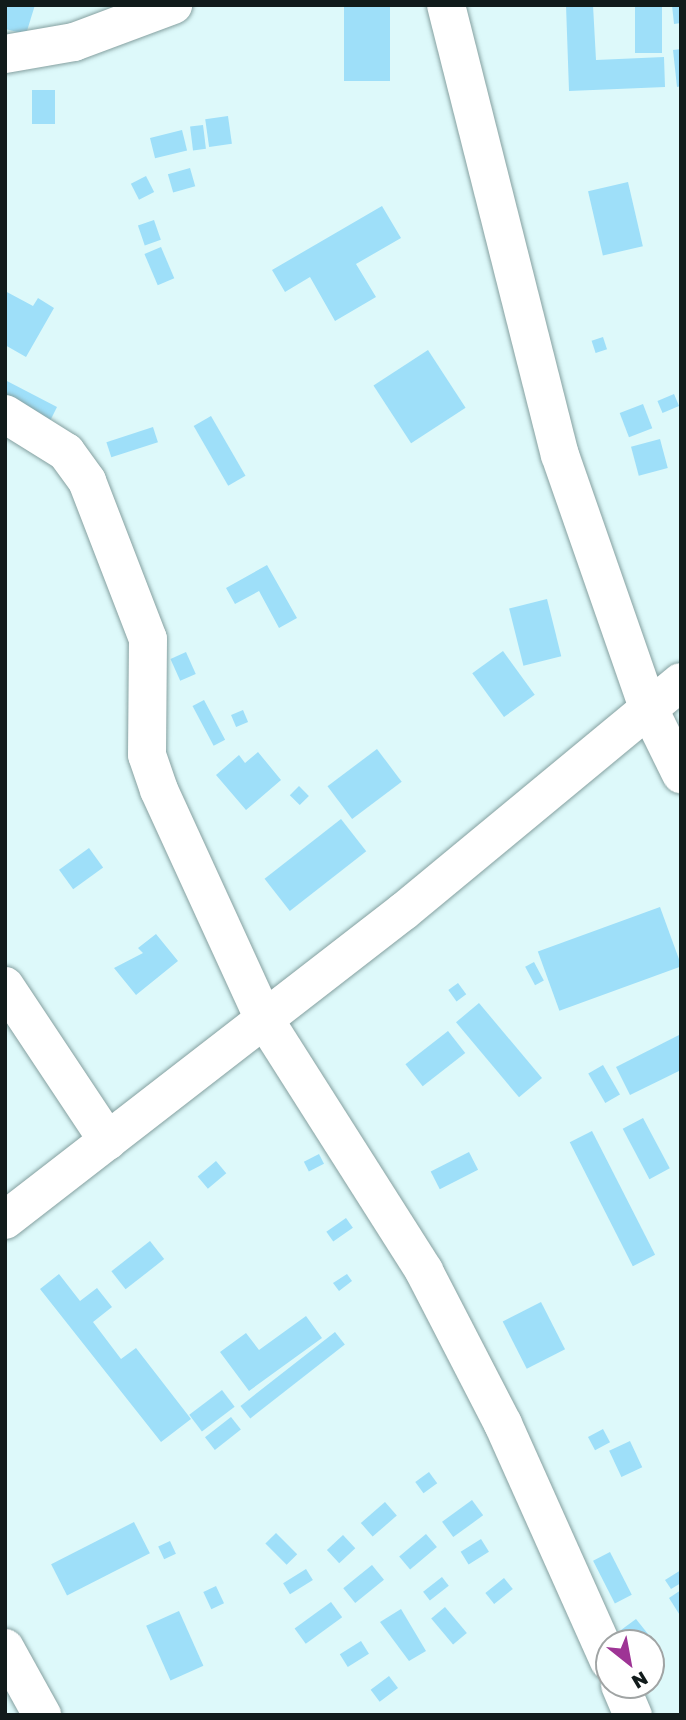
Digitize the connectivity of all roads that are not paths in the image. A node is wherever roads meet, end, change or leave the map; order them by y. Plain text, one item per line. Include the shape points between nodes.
1 (173, 5) edge
2 (446, 5) edge
3 (5, 54) edge
4 (5, 414) edge
5 (681, 682) edge
6 (648, 707) junction
7 (681, 774) edge
8 (5, 986) edge
9 (263, 1017) junction
10 (108, 1141) junction
11 (5, 1220) edge
12 (595, 1630) edge
13 (5, 1648) edge
14 (42, 1715) edge

1 - 3 street via 74,42
2 - 6 street via 560,455
4 - 9 street via 66,452 87,481 148,639 147,755
5 - 6 street
6 - 7 street
6 - 9 street via 404,911
8 - 10 street
9 - 10 street
9 - 12 street via 424,1271 503,1423
10 - 11 street
13 - 14 street

